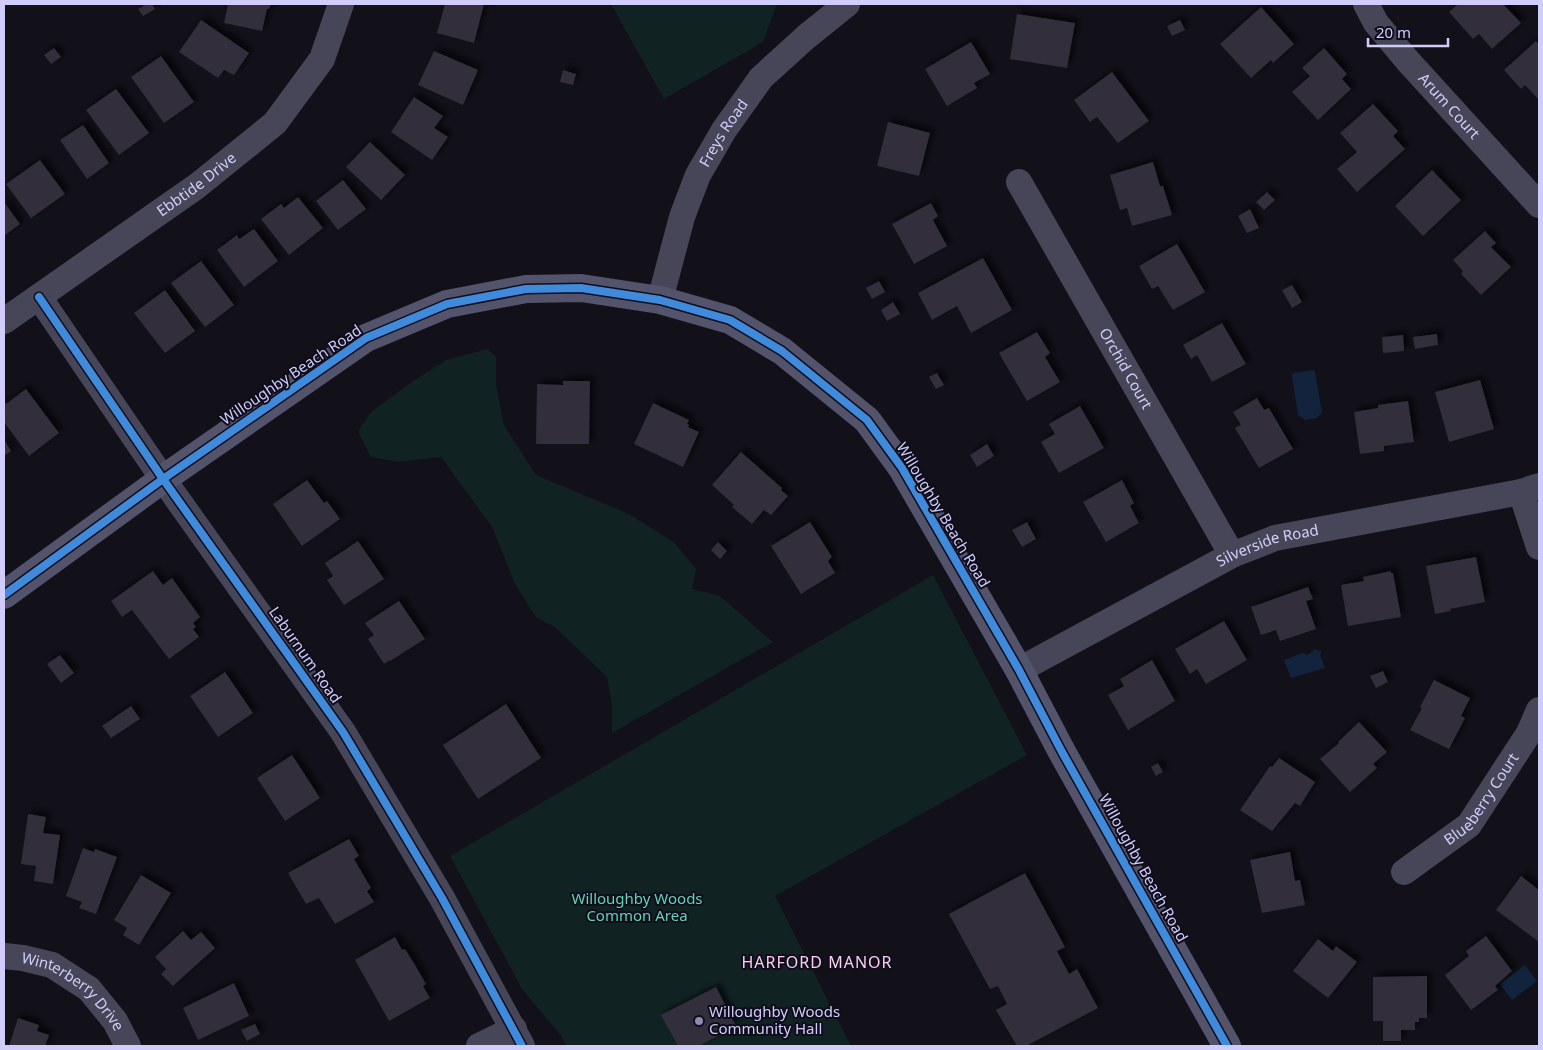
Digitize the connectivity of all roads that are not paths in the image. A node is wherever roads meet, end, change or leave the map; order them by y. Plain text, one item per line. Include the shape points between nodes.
1 (342, 4) edge
2 (847, 4) edge
3 (1366, 4) edge
4 (1019, 182) dead end
5 (1539, 205) edge
6 (39, 297) junction
7 (660, 300) junction
8 (4, 321) edge
9 (163, 480) junction
10 (1530, 489) edge
11 (1539, 547) edge
12 (1232, 555) junction
13 (4, 595) edge
14 (1019, 670) junction
15 (1539, 710) edge
16 (1404, 872) dead end
17 (4, 956) edge
18 (518, 1038) edge
19 (128, 1046) edge
20 (479, 1046) edge
21 (1227, 1046) edge

1 - 6 street, Ebbtide Drive via 322,59 275,123 198,186
2 - 7 street, Freys Road via 761,78 724,130 698,175 688,201
3 - 5 street, Arum Court via 1376,23 1401,53
4 - 12 street, Orchid Court
6 - 8 street, Ebbtide Drive
6 - 9 street, Laburnum Road
7 - 9 street, Willoughby Beach Road via 581,288 526,289 447,304 366,338
7 - 14 street, Willoughby Beach Road via 730,320 782,351 867,420 902,468
9 - 13 street, Willoughby Beach Road
9 - 18 street, Laburnum Road via 343,732 442,898
10 - 11 street
10 - 12 street, Silverside Road via 1275,538
12 - 14 street, Silverside Road
14 - 21 street, Willoughby Beach Road
15 - 16 street, Blueberry Court via 1529,733 1469,825
17 - 19 street, Winterberry Drive via 52,965 89,989 115,1021
18 - 20 street

